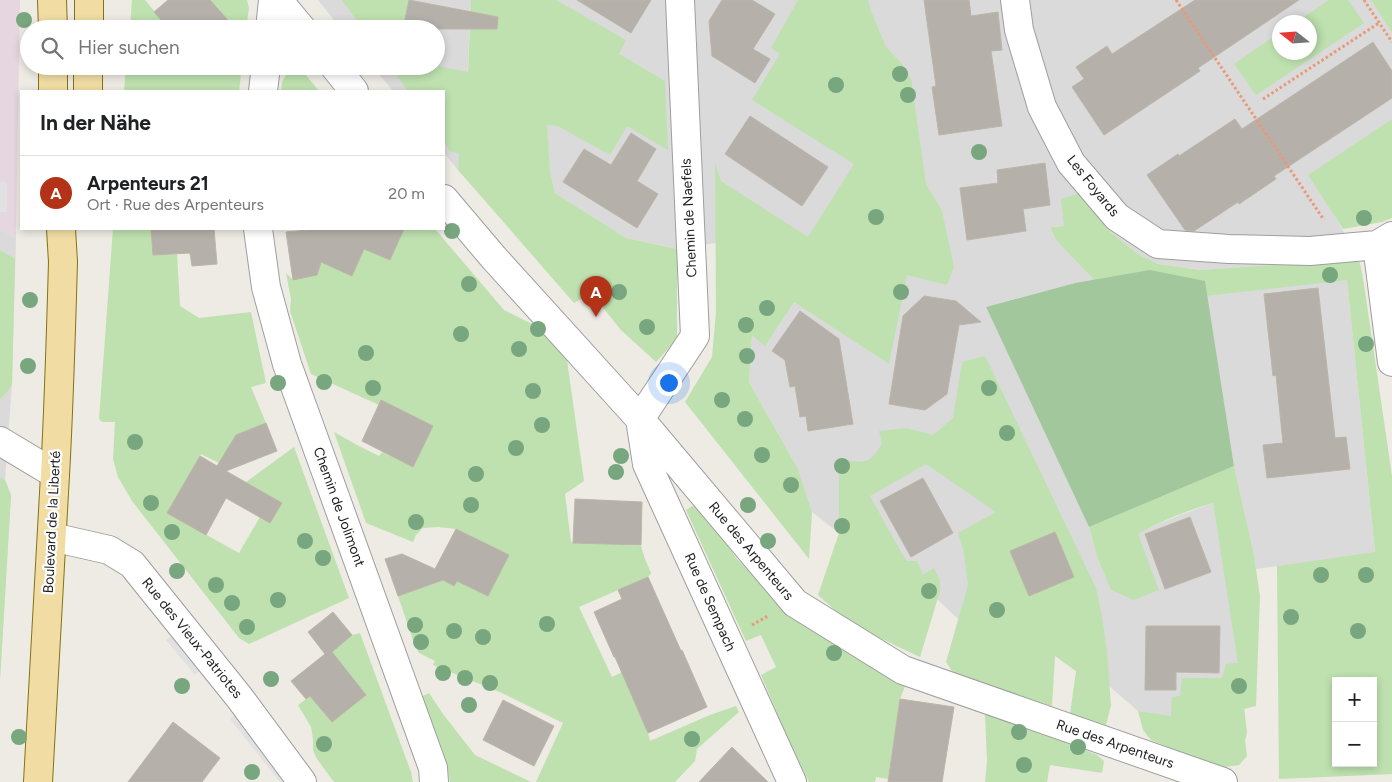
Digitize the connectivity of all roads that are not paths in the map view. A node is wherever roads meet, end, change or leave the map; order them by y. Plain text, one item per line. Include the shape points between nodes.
1 (52, 0) edge
2 (90, 0) edge
3 (273, 0) edge
4 (278, 0) edge
5 (680, 0) edge
6 (1015, 0) edge
7 (53, 20) edge
8 (90, 20) edge
9 (271, 20) edge
10 (295, 20) edge
11 (53, 75) edge
12 (88, 75) edge
13 (265, 75) edge
14 (341, 75) edge
15 (53, 90) edge
16 (88, 90) edge
17 (263, 90) edge
18 (353, 90) edge
19 (445, 200) edge
20 (61, 230) edge
21 (69, 230) edge
22 (258, 230) edge
23 (1384, 240) edge
24 (63, 262) junction
25 (1392, 362) edge
26 (640, 419) junction
27 (0, 441) edge
28 (55, 474) junction
29 (52, 537) junction
30 (1192, 776) edge
31 (38, 782) edge
32 (302, 782) edge
33 (434, 782) edge
34 (792, 782) edge
35 (1223, 782) edge

1 - 7 main road
2 - 8 main road
3 - 9 street
4 - 10 street
5 - 26 street, Chemin de Naefels via 695,336
6 - 23 street, Les Foyards via 1019,30 1042,107 1071,163 1117,218 1158,244 1302,251
11 - 15 main road
12 - 16 main road
13 - 17 street
14 - 18 street
19 - 26 street, Rue des Arpenteurs
20 - 24 main road, Boulevard de la Liberté
21 - 24 main road, Boulevard de la Liberté
22 - 33 street, Chemin de Jolimont via 266,287 287,364 433,768
23 - 25 street
24 - 28 main road, Boulevard de la Liberté
26 - 30 street, Rue des Arpenteurs via 795,603 903,670
26 - 34 street, Rue de Sempach via 647,464
27 - 28 street
28 - 29 main road, Boulevard de la Liberté
29 - 31 main road, Boulevard de la Liberté
29 - 32 street, Rue des Vieux-Patriotes via 109,550 132,564 239,697
30 - 35 street, Rue des Arpenteurs

